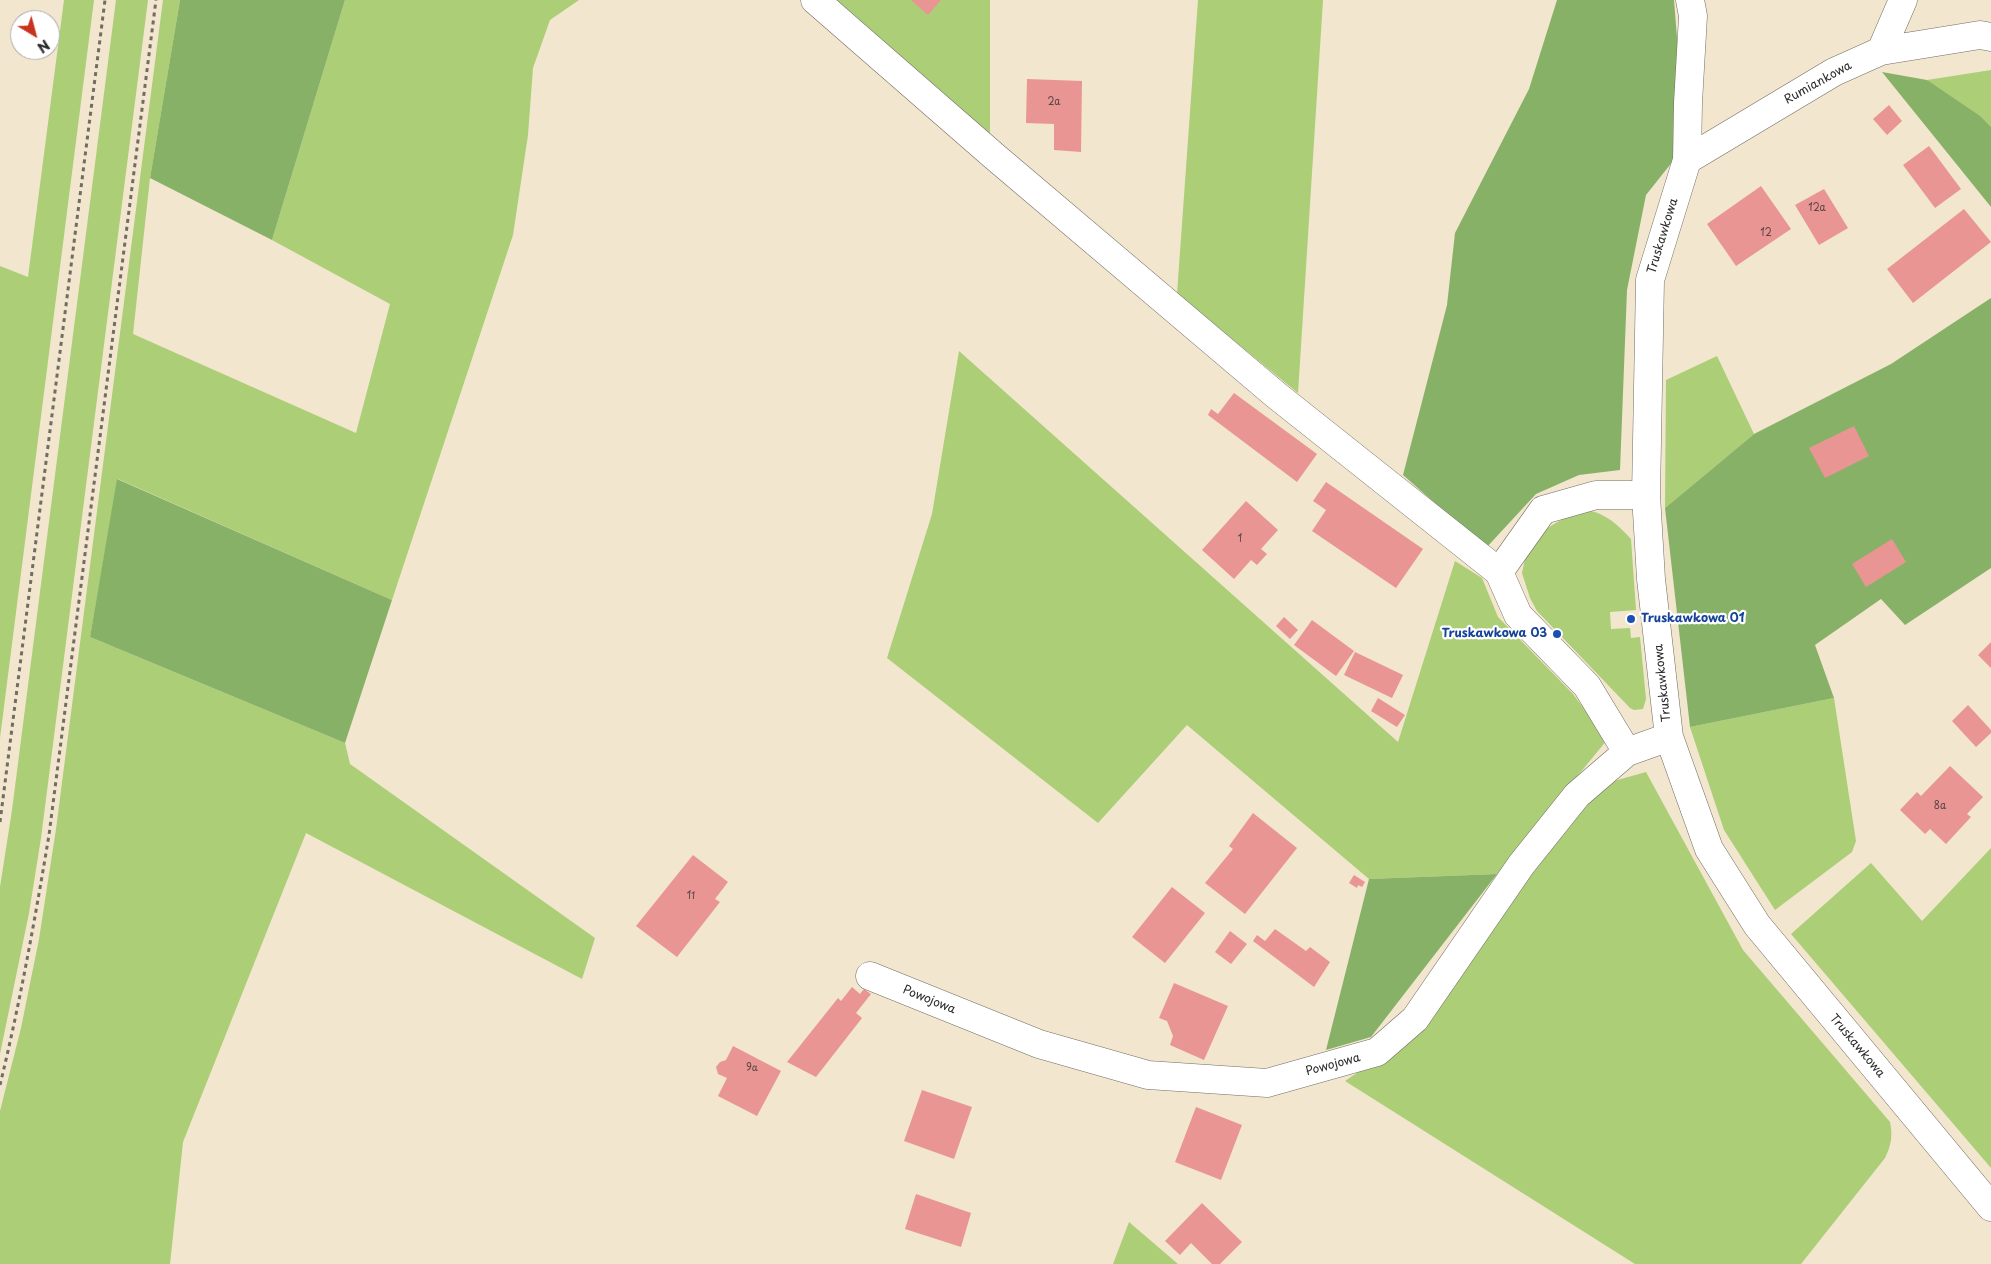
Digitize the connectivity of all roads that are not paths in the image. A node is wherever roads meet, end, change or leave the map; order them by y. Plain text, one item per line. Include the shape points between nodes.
1 (815, 0) edge
2 (1690, 0) edge
3 (1903, 0) edge
4 (1991, 37) edge
5 (1881, 51) junction
6 (1687, 160) junction
7 (1646, 495) junction
8 (1498, 572) junction
9 (1669, 737) junction
10 (1627, 752) junction
11 (870, 976) dead end
12 (1991, 1207) edge

1 - 8 street via 1276,395
2 - 6 street, Truskawkowa
3 - 5 street
4 - 5 street, Rumiankowa via 1980,35
5 - 6 street, Rumiankowa via 1834,72
6 - 7 street, Truskawkowa via 1650,280
7 - 8 street via 1596,495 1543,510
7 - 9 street, Truskawkowa via 1651,579
8 - 10 street via 1518,615 1587,686
9 - 10 street, Powojowa
9 - 12 street, Truskawkowa via 1709,849 1757,925
10 - 11 street, Powojowa via 1577,794 1521,865 1415,1019 1378,1052 1267,1083 1148,1075 1039,1044

